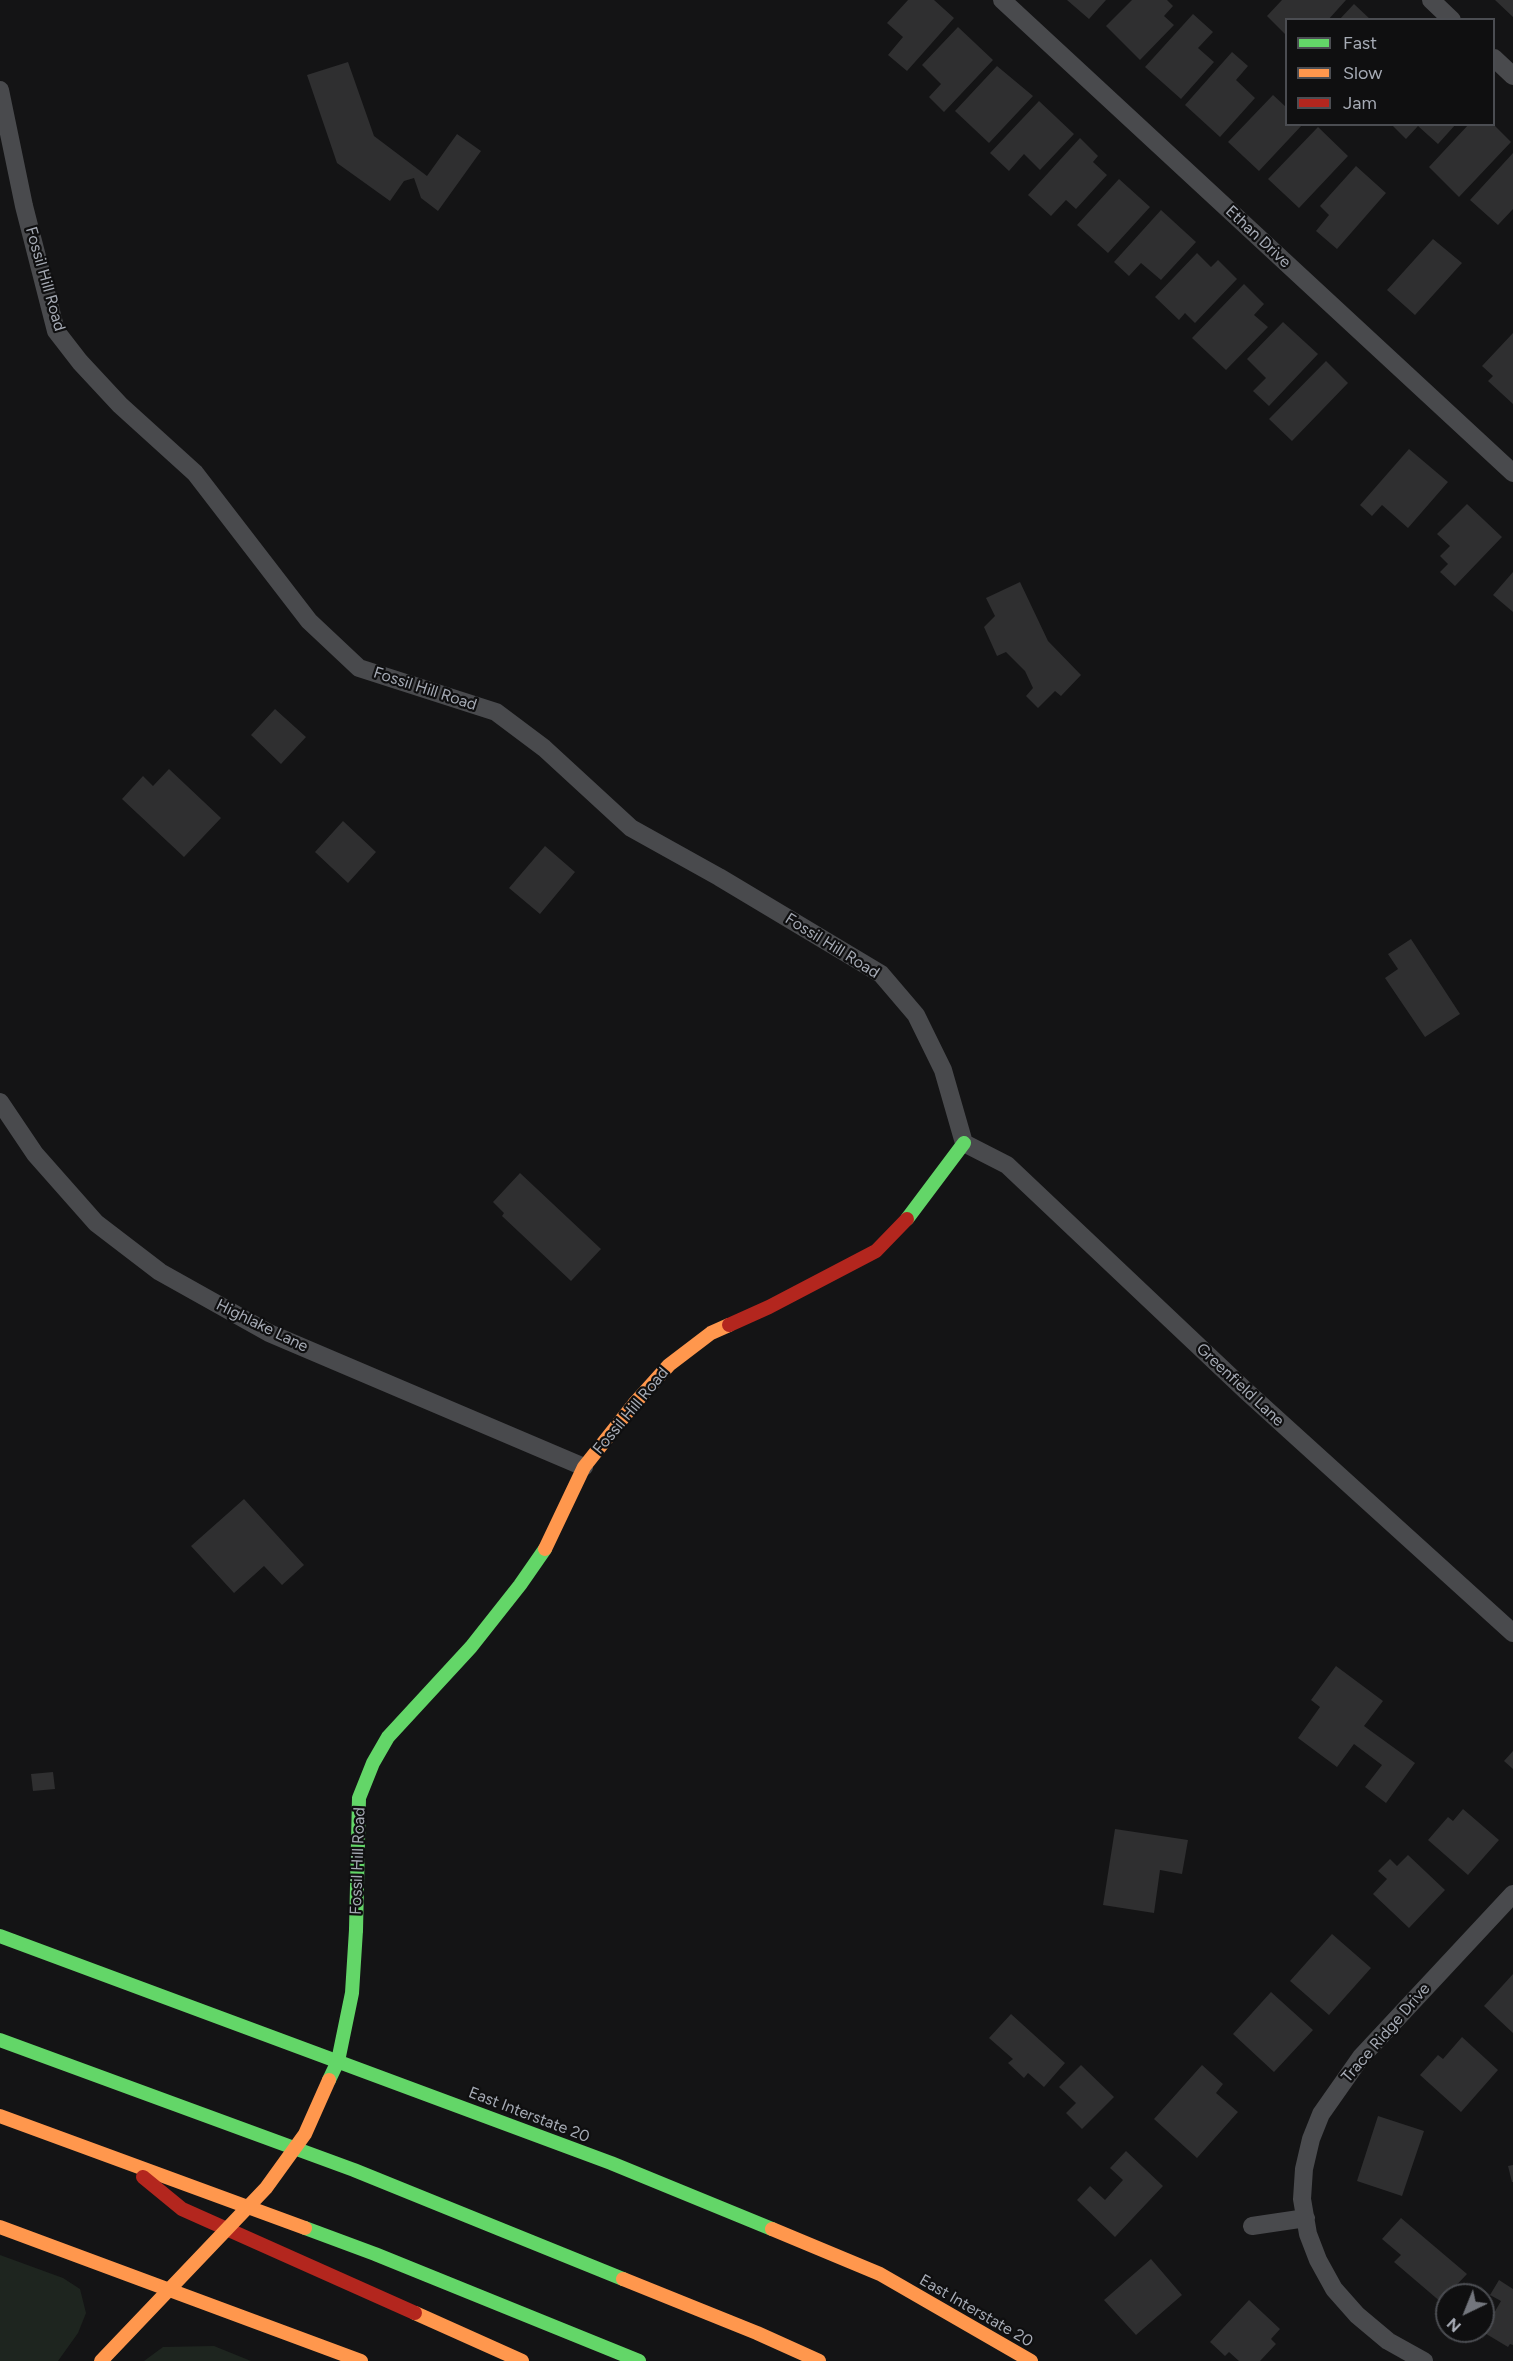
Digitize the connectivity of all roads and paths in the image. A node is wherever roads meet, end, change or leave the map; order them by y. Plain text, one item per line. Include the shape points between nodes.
1 (1002, 0) edge
2 (1431, 0) edge
3 (1450, 18) edge
4 (1495, 59) edge
5 (1513, 76) edge
6 (0, 90) edge
7 (1513, 473) edge
8 (0, 1102) edge
9 (964, 1143) junction
10 (584, 1467) junction
11 (1513, 1633) edge
12 (1513, 1894) edge
13 (0, 1936) edge
14 (0, 2040) edge
15 (338, 2061) junction
16 (0, 2116) edge
17 (124, 2160) junction
18 (1306, 2218) junction
19 (1252, 2226) dead end
20 (0, 2227) edge
21 (170, 2290) junction
22 (101, 2361) edge
23 (361, 2361) edge
24 (522, 2361) edge
25 (639, 2361) edge
26 (819, 2361) edge
27 (1031, 2361) edge
28 (1424, 2361) edge

1 - 7 street, Ethan Drive
2 - 3 street
4 - 5 street
6 - 9 street, Fossil Hill Road via 56,332 120,405 195,473 309,621 359,668 496,712 543,748 631,828 881,974 916,1015 943,1070
8 - 10 street, Highlake Lane via 35,1154 96,1223 160,1272 269,1333
9 - 10 main road, Fossil Hill Road via 916,1210 876,1251 711,1333 669,1365
9 - 11 street, Greenfield Lane via 1007,1165 1246,1391
10 - 15 main road, Fossil Hill Road, bridge via 550,1540 520,1585 471,1647 388,1737 373,1763 360,1798 352,1993
12 - 18 street, Trace Ridge Drive via 1361,2057 1321,2114 1304,2169 1302,2199
13 - 15 main road, East Interstate 20
14 - 26 main road via 354,2170
15 - 21 main road, Fossil Hill Road, bridge via 305,2134 279,2170
15 - 27 main road, East Interstate 20 via 611,2163 880,2274
16 - 17 main road
17 - 24 main road via 182,2209
17 - 25 main road via 375,2254
18 - 19 street
18 - 28 street, Trace Ridge Drive via 1318,2260 1334,2289 1388,2341
20 - 21 main road
21 - 22 main road, Fossil Hill Road, bridge
21 - 23 main road

